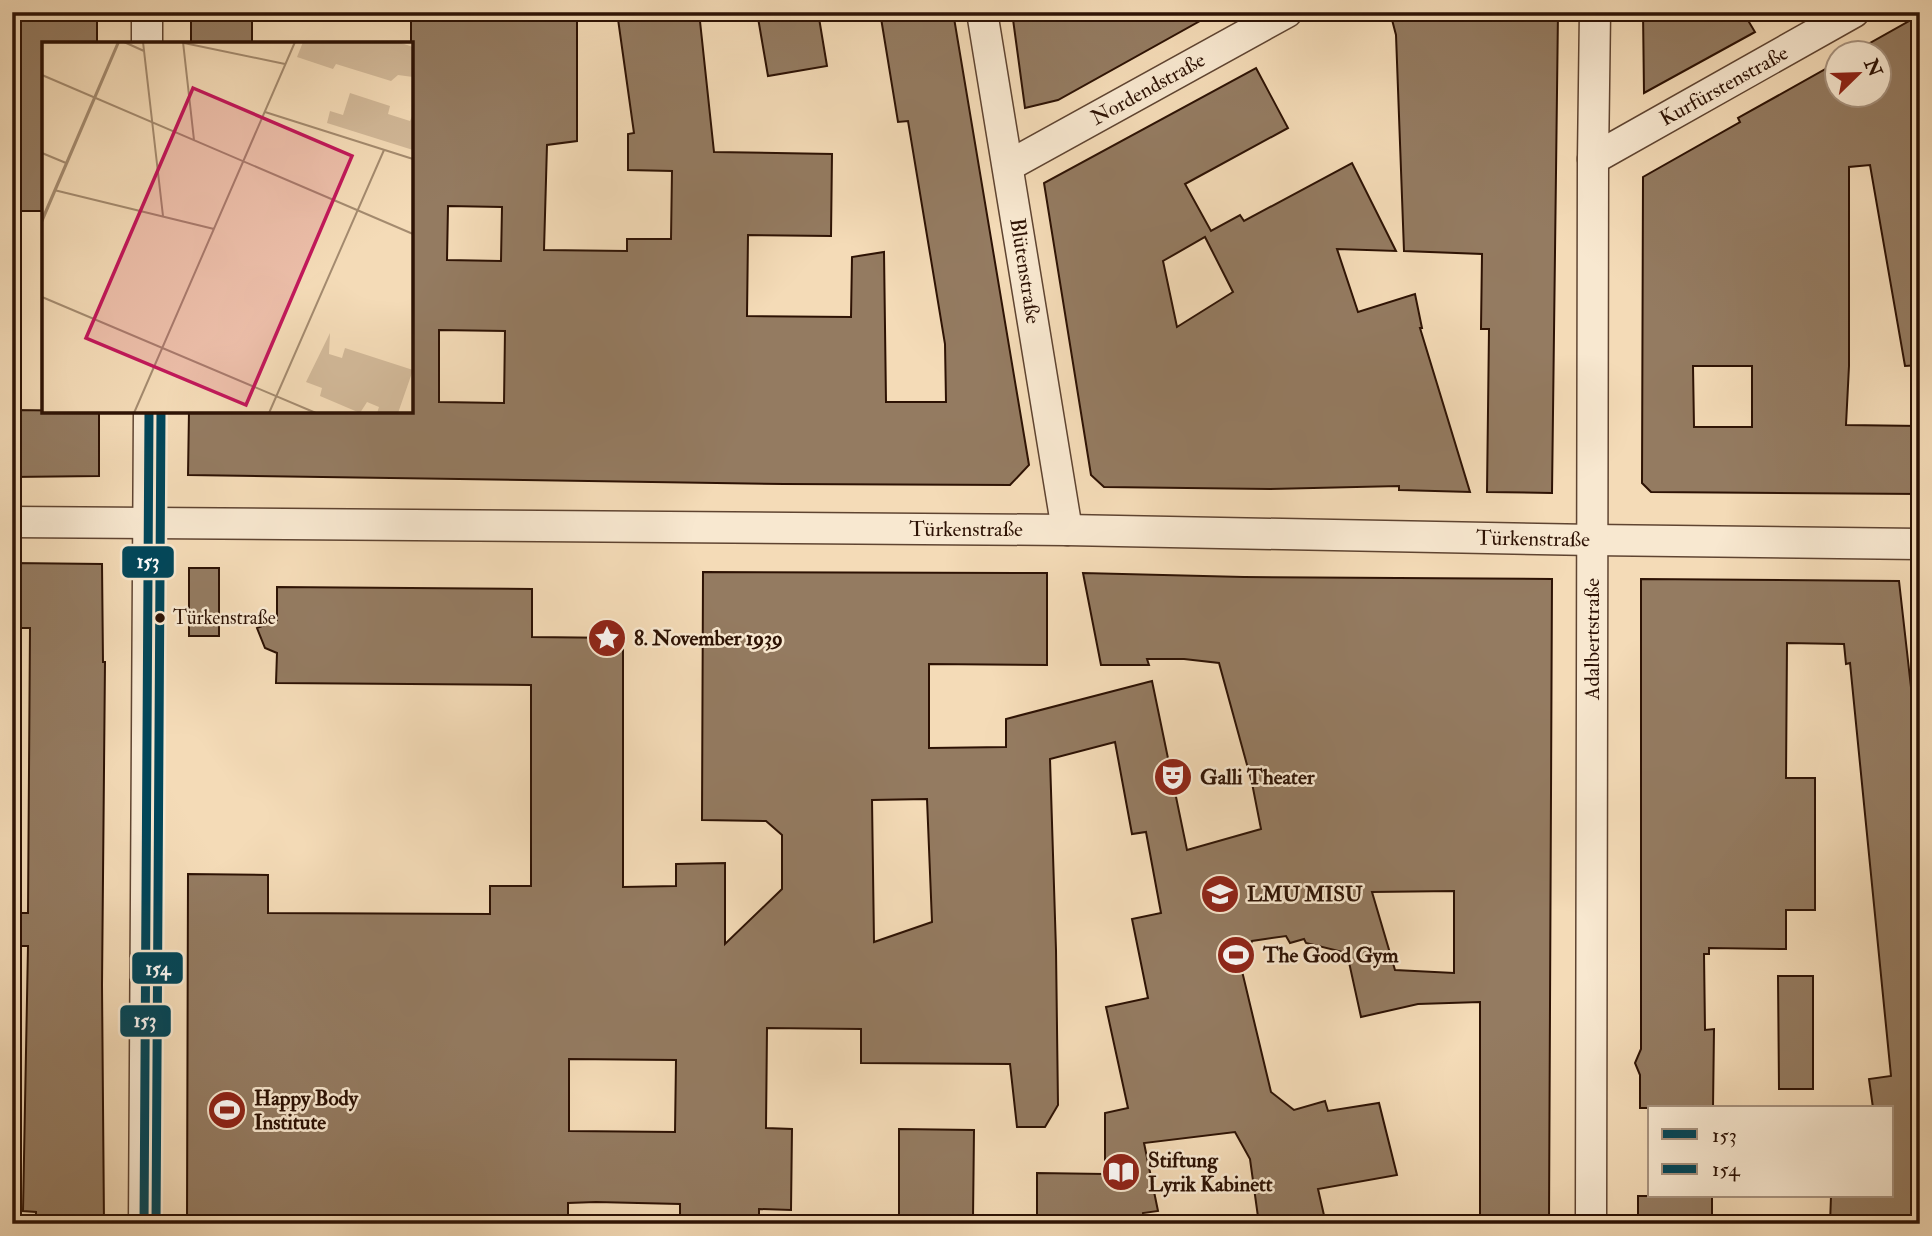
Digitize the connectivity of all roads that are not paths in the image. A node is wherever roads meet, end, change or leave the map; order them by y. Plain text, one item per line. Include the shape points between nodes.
1 (147, 12) edge
2 (982, 12) edge
3 (1287, 12) edge
4 (1595, 12) edge
5 (1854, 12) edge
6 (147, 42) edge
7 (1593, 159) junction
8 (1008, 166) junction
9 (149, 413) edge
10 (12, 522) edge
11 (150, 523) junction
12 (1067, 530) junction
13 (1593, 540) junction
14 (1920, 544) edge
15 (144, 1224) edge
16 (1591, 1224) edge

1 - 6 street
2 - 8 street, Blütenstraße
3 - 8 street, Nordendstraße
4 - 7 street, Adalbertstraße
5 - 7 street, Kurfürstenstraße
7 - 13 street, Adalbertstraße
8 - 12 street, Blütenstraße
9 - 11 street
10 - 11 street, Türkenstraße
11 - 12 street, Türkenstraße
11 - 15 street
12 - 13 street, Türkenstraße
13 - 14 street, Türkenstraße
13 - 16 street, Adalbertstraße

